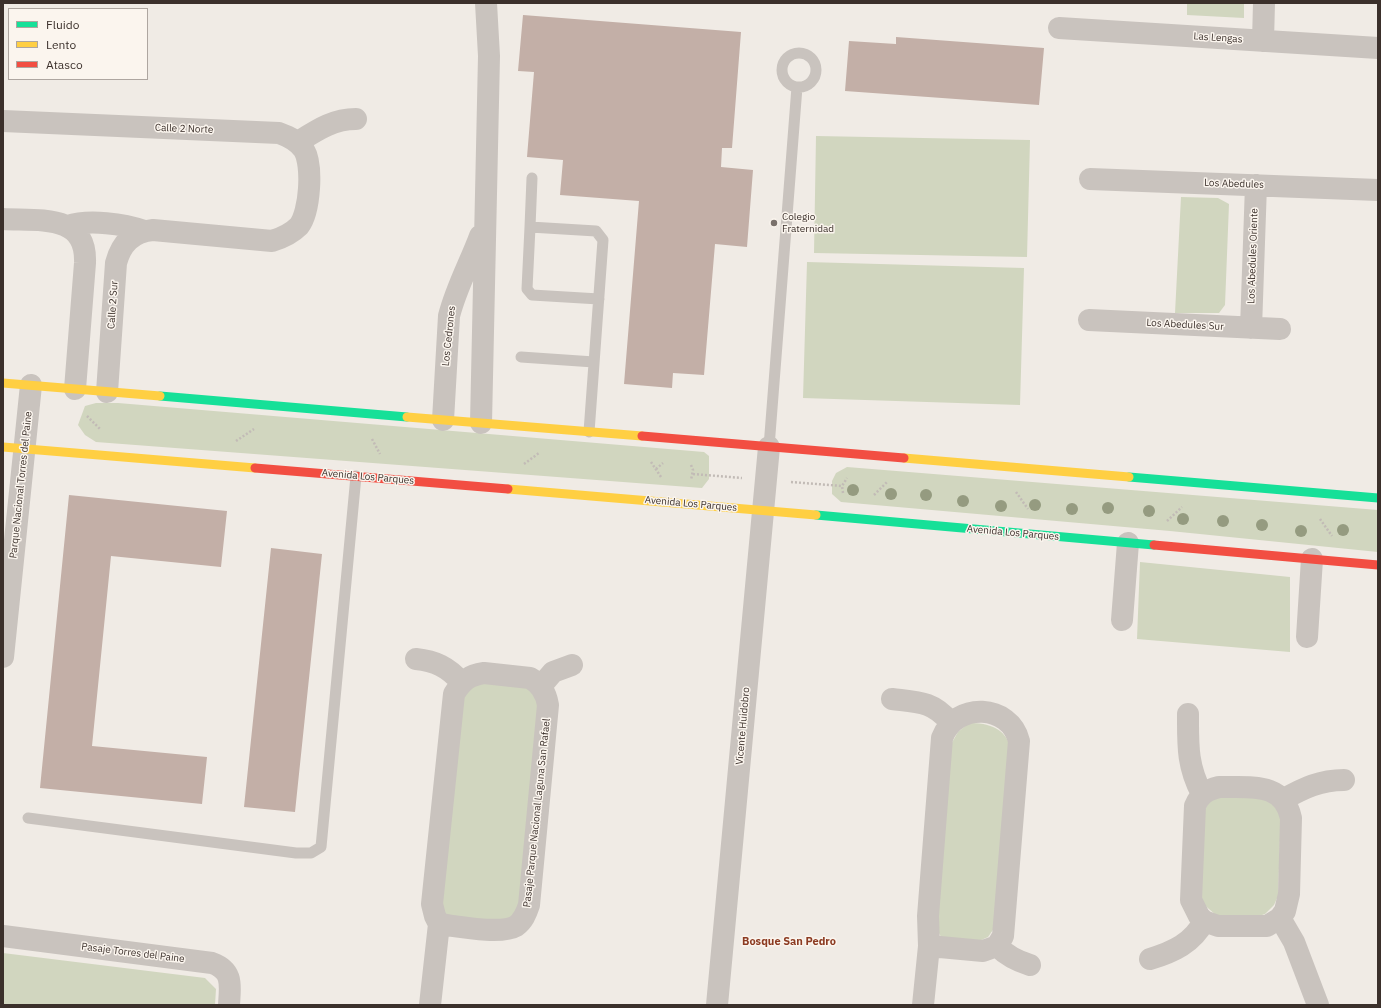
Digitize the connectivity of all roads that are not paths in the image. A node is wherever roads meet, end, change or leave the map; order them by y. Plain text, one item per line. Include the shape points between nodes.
1 (486, 3) edge
2 (1264, 3) edge
3 (1059, 28) dead end
4 (1263, 41) junction
5 (1378, 48) edge
6 (797, 87) dead end
7 (356, 119) dead end
8 (3, 121) edge
9 (298, 142) junction
10 (532, 178) dead end
11 (1090, 179) dead end
12 (1256, 185) junction
13 (1378, 190) edge
14 (486, 211) junction
15 (3, 219) edge
16 (68, 226) junction
17 (530, 227) junction
18 (144, 231) junction
19 (599, 299) junction
20 (1089, 320) dead end
21 (1251, 328) junction
22 (1280, 329) dead end
23 (521, 357) dead end
24 (594, 362) junction
25 (3, 383) edge
26 (31, 385) junction
27 (75, 389) junction
28 (108, 392) junction
29 (443, 420) junction
30 (481, 423) junction
31 (589, 432) junction
32 (3, 447) edge
33 (769, 447) junction
34 (25, 449) junction
35 (356, 476) junction
36 (1378, 498) edge
37 (763, 510) junction
38 (1128, 543) junction
39 (1312, 559) junction
40 (1378, 565) edge
41 (1122, 620) dead end
42 (1307, 637) dead end
43 (3, 657) edge
44 (416, 659) dead end
45 (572, 665) dead end
46 (461, 682) junction
47 (540, 686) junction
48 (892, 699) dead end
49 (1188, 714) dead end
50 (950, 722) junction
51 (1344, 780) dead end
52 (1202, 794) junction
53 (1284, 799) junction
54 (28, 818) dead end
55 (1280, 918) junction
56 (1204, 921) junction
57 (439, 924) junction
58 (3, 936) edge
59 (930, 946) junction
60 (997, 946) junction
61 (1150, 959) dead end
62 (1030, 965) dead end
63 (229, 1005) edge
64 (430, 1005) edge
65 (717, 1005) edge
66 (923, 1005) edge
67 (1318, 1005) edge

1 - 14 street, Los Cedrones via 489,56
2 - 4 street
3 - 4 street, Las Lengas
4 - 5 street, Las Lengas
6 - 33 lane
7 - 9 street via 332,122
8 - 9 street, Calle 2 Norte via 279,133
9 - 18 street via 309,162 306,208 299,225 284,237 272,241
10 - 17 lane
11 - 12 street, Los Abedules
12 - 13 street, Los Abedules
12 - 21 street, Los Abedules Oriente
14 - 29 street, Los Cedrones via 472,258 449,316
14 - 30 street, Los Cedrones
15 - 16 street via 58,222
16 - 18 street via 85,223 132,227
16 - 27 street via 83,242 86,252
17 - 19 lane via 527,289 532,295
17 - 19 lane via 596,231 604,240
18 - 28 street, Calle 2 Sur via 126,242 116,263
19 - 24 lane
20 - 21 street, Los Abedules Sur
21 - 22 street, Los Abedules Sur
23 - 24 lane
24 - 31 lane
25 - 26 main road
26 - 27 main road
26 - 34 street, Parque Nacional Torres del Paine
27 - 28 main road
28 - 29 main road
29 - 30 main road
30 - 31 main road
31 - 33 main road
32 - 34 main road, Avenida Los Parques
33 - 36 main road
33 - 37 street, Vicente Huidobro
34 - 35 main road, Avenida Los Parques
34 - 43 street, Parque Nacional Torres del Paine
35 - 37 main road, Avenida Los Parques
35 - 54 lane via 321,847 311,853 296,853
37 - 38 main road, Avenida Los Parques
37 - 65 street, Vicente Huidobro
38 - 39 main road, Avenida Los Parques
38 - 41 street
39 - 40 main road, Avenida Los Parques
39 - 42 street
44 - 46 street via 444,666
45 - 47 street via 554,672
46 - 47 street via 474,674 484,672 522,676 536,681
46 - 57 street via 452,702 432,891 434,916
47 - 57 street, Pasaje Parque Nacional Laguna San Rafael via 548,705 526,913 520,923 508,929
48 - 50 street via 929,705
49 - 52 street via 1189,760 1194,779
50 - 59 street via 942,738 928,916
50 - 60 street via 973,712 994,714 1004,718 1012,726 1019,741 1004,930
51 - 53 street via 1307,786
52 - 53 street via 1219,787 1266,789
52 - 56 street via 1194,813 1191,892 1194,909
53 - 55 street via 1291,818 1289,894
55 - 56 street via 1259,927 1218,926
55 - 67 street via 1294,942
56 - 61 street via 1187,942
57 - 64 street
58 - 63 street, Pasaje Torres del Paine via 212,963 220,966 229,978
59 - 60 street via 983,951
59 - 66 street
60 - 62 street via 1017,961

